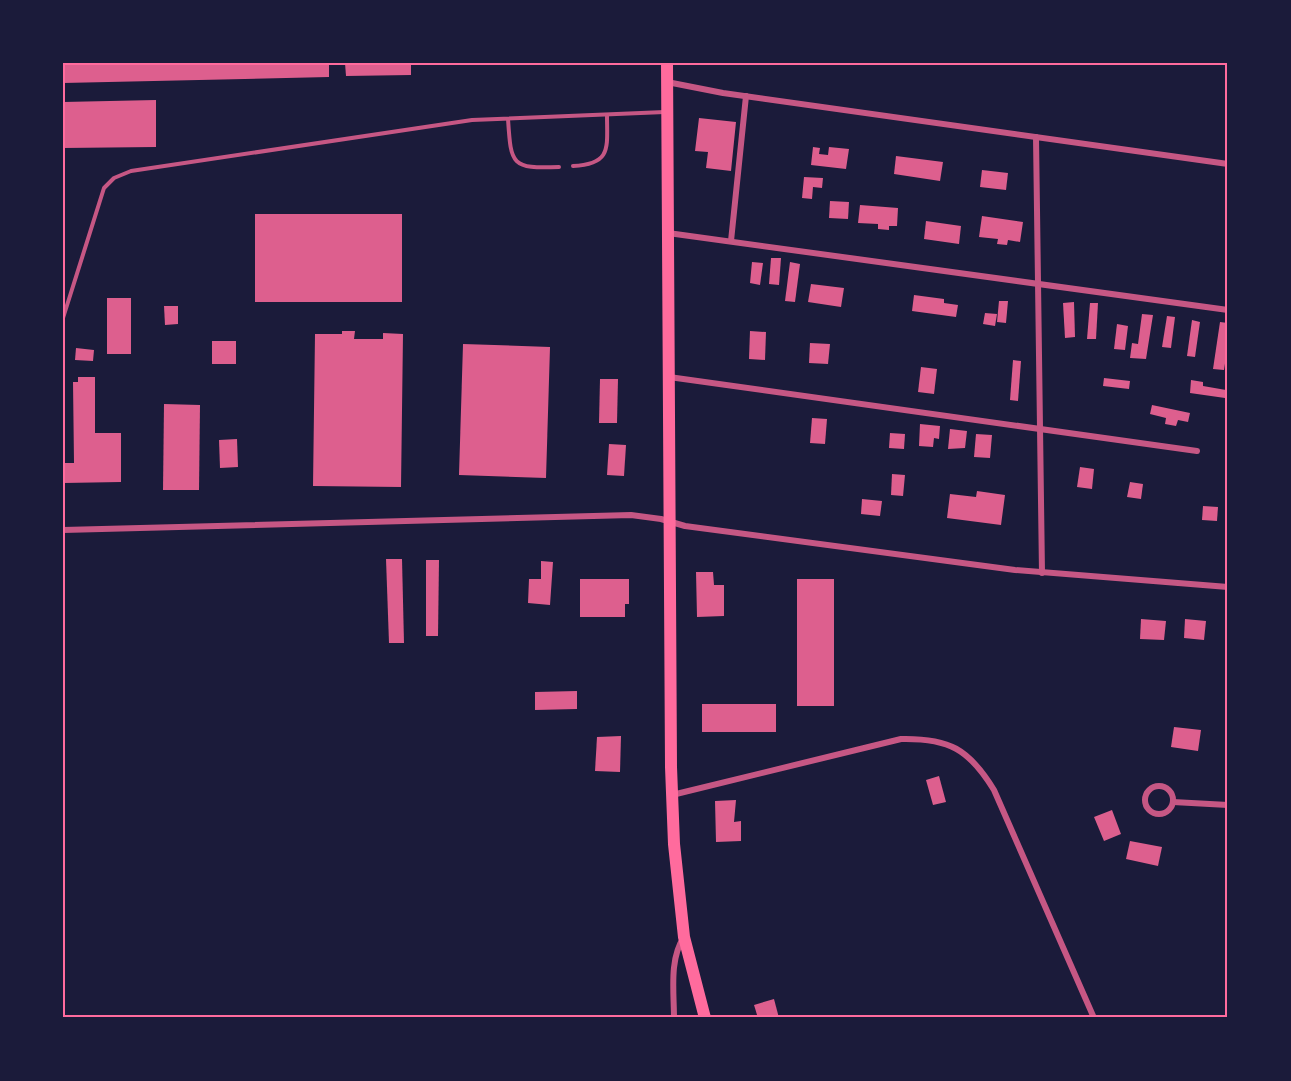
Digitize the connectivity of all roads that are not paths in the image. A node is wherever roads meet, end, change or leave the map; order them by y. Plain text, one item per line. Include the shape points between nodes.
1 (667, 63) edge
2 (667, 81) junction
3 (746, 96) junction
4 (667, 112) junction
5 (607, 115) junction
6 (508, 119) junction
7 (1036, 137) junction
8 (1228, 164) edge
9 (573, 166) dead end
10 (559, 167) dead end
11 (668, 233) junction
12 (731, 241) junction
13 (1038, 283) junction
14 (1228, 310) edge
15 (63, 318) edge
16 (669, 377) junction
17 (1039, 428) junction
18 (1197, 451) dead end
19 (670, 521) junction
20 (63, 530) edge
21 (1042, 573) junction
22 (1228, 587) edge
23 (672, 795) junction
24 (1173, 802) junction
25 (1228, 805) edge
26 (684, 937) junction
27 (674, 1018) edge
28 (705, 1018) edge
29 (1094, 1018) edge

1 - 2 main road
2 - 3 street
2 - 4 main road
3 - 7 street
3 - 12 street
4 - 5 lane
4 - 11 main road
5 - 6 lane
5 - 9 lane via 607,142 602,159 595,164
6 - 10 lane via 513,159 520,165 536,168
6 - 15 lane via 472,120 143,169 114,178 104,188
7 - 8 street
7 - 13 street
11 - 12 street
11 - 16 main road
12 - 13 street
13 - 14 street
13 - 17 street
16 - 17 street
16 - 19 main road
17 - 18 street
17 - 21 street
19 - 20 street via 631,515
19 - 21 street
19 - 23 main road
21 - 22 street
23 - 26 main road
23 - 29 street via 901,739 943,742 960,749 994,790
24 - 24 street via 1170,791 1161,786 1150,789 1144,798 1147,809 1155,814 1167,813
24 - 25 street
26 - 27 street via 675,959
26 - 28 main road

